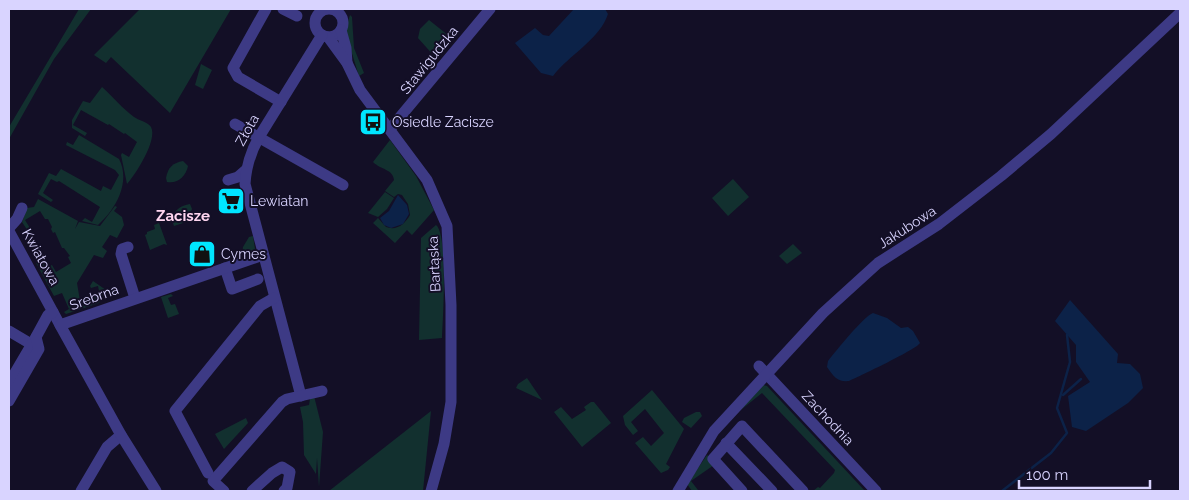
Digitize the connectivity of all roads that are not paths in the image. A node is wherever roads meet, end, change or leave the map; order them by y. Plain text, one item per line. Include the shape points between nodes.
1 (266, 9) edge
2 (283, 9) edge
3 (490, 9) edge
4 (331, 11) edge
5 (1180, 13) edge
6 (297, 16) dead end
7 (341, 30) junction
8 (325, 36) junction
9 (347, 63) junction
10 (281, 102) junction
11 (235, 124) dead end
12 (390, 129) junction
13 (259, 137) junction
14 (246, 170) junction
15 (228, 180) dead end
16 (343, 185) dead end
17 (22, 208) dead end
18 (9, 230) edge
19 (128, 247) dead end
20 (263, 255) junction
21 (225, 268) junction
22 (258, 279) dead end
23 (135, 298) junction
24 (274, 298) junction
25 (54, 312) junction
26 (60, 325) junction
27 (9, 331) edge
28 (33, 340) junction
29 (762, 370) junction
30 (9, 383) edge
31 (322, 391) dead end
32 (301, 396) junction
33 (9, 401) edge
34 (730, 414) junction
35 (742, 426) junction
36 (121, 434) junction
37 (726, 444) junction
38 (208, 473) dead end
39 (81, 491) edge
40 (156, 491) edge
41 (224, 491) edge
42 (252, 491) edge
43 (284, 491) edge
44 (431, 491) edge
45 (678, 491) edge
46 (742, 491) edge
47 (772, 491) edge
48 (803, 491) edge
49 (876, 491) edge

1 - 10 street via 233,68 238,77
2 - 6 street
3 - 12 street, Stawigudzka
4 - 7 street, Bartąska via 343,21
4 - 8 street, Bartąska via 315,20
5 - 29 street, Jakubowa via 1051,134 939,224 878,263
7 - 8 street via 336,35
7 - 9 street, Bartąska
8 - 9 street, Bartąska
8 - 10 street, Złota
9 - 12 street, Bartąska via 360,90
10 - 13 street, Złota
11 - 13 street
12 - 44 street, Bartąska via 427,180 443,215 449,238 452,402
13 - 14 street, Złota via 250,153
13 - 16 street
14 - 15 street
14 - 20 street, Złota via 245,184
17 - 18 street
18 - 25 street, Kwiatowa
19 - 23 street via 120,254
20 - 21 street, Srebrna
20 - 24 street, Złota
21 - 22 street via 232,289
21 - 23 street, Srebrna
23 - 26 street, Srebrna
24 - 32 street, Złota
24 - 38 street via 260,306 175,411
25 - 26 street, Kwiatowa
25 - 28 street via 48,315
26 - 36 street, Srebrna
27 - 28 street
28 - 30 street
28 - 33 street via 39,350
29 - 34 street, Jakubowa
29 - 49 street, Zachodnia
31 - 32 street
32 - 41 street via 282,402 213,481
34 - 35 street
34 - 45 street, Jakubowa via 696,458
35 - 37 street
35 - 48 street
36 - 39 street via 107,447
36 - 40 street, Srebrna
37 - 46 street via 714,461
37 - 47 street
42 - 43 street via 282,467 290,472

